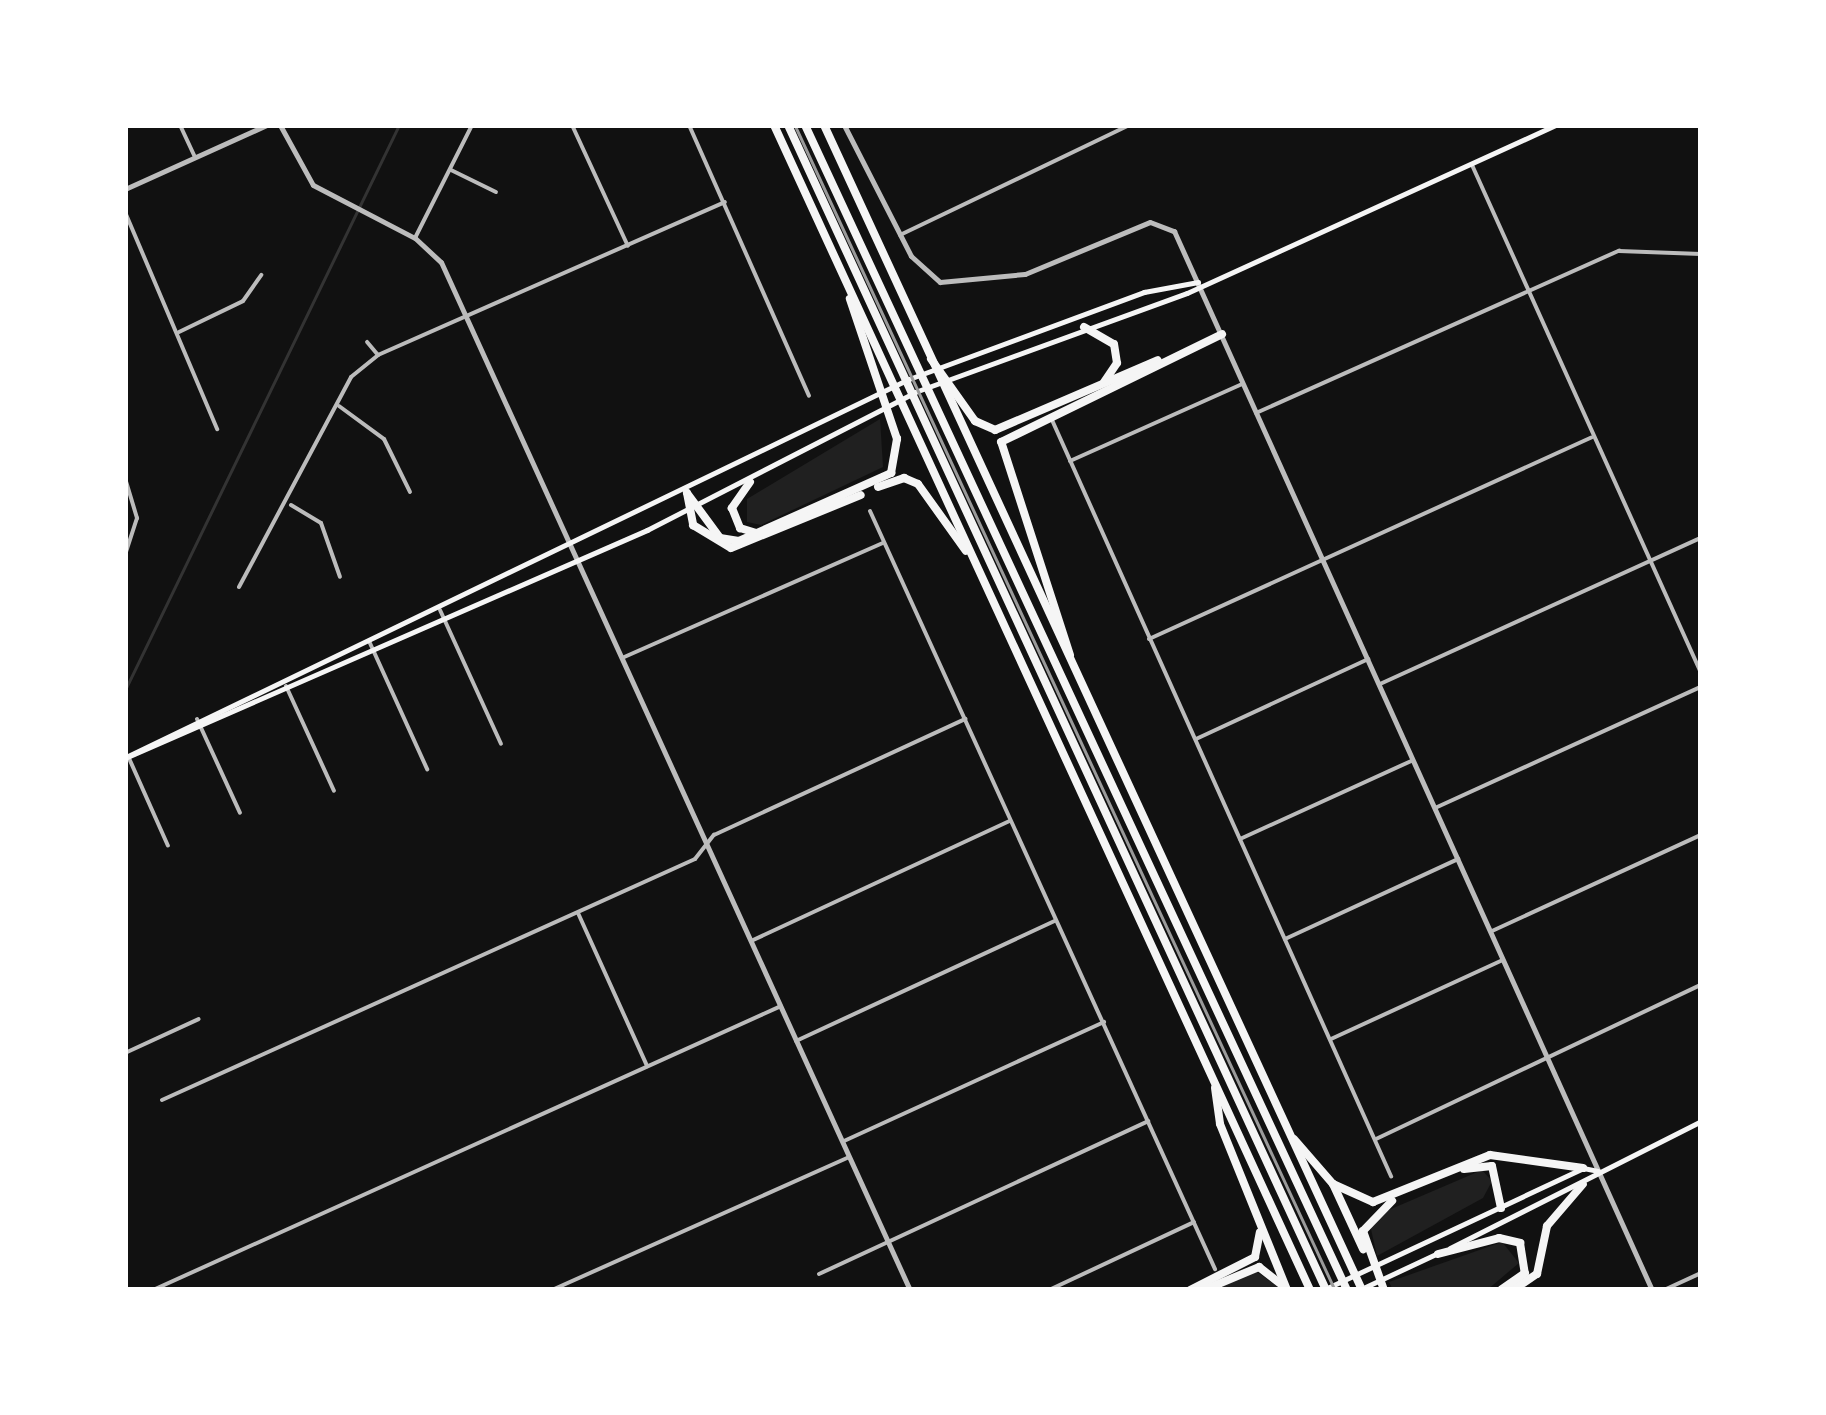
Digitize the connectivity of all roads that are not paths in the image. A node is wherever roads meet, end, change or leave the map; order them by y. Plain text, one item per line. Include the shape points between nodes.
1 (180, 125) edge
2 (267, 125) edge
3 (280, 125) edge
4 (472, 125) edge
5 (572, 125) edge
6 (688, 125) edge
7 (774, 125) edge
8 (788, 125) edge
9 (805, 125) edge
10 (824, 125) edge
11 (844, 125) edge
12 (1130, 125) edge
13 (1556, 125) edge
14 (195, 158) junction
15 (1472, 166) junction
16 (451, 170) junction
17 (125, 189) edge
18 (496, 192) dead end
19 (724, 202) junction
20 (125, 212) edge
21 (900, 235) junction
22 (415, 238) junction
23 (628, 246) junction
24 (1701, 254) edge
25 (261, 275) dead end
26 (843, 275) junction
27 (1198, 282) junction
28 (1528, 291) junction
29 (466, 316) junction
30 (1084, 327) junction
31 (179, 332) junction
32 (1222, 334) junction
33 (367, 342) dead end
34 (378, 354) junction
35 (1242, 384) junction
36 (1096, 387) junction
37 (948, 389) junction
38 (810, 396) dead end
39 (338, 405) junction
40 (1256, 413) junction
41 (1052, 420) dead end
42 (217, 430) dead end
43 (1592, 437) junction
44 (1070, 462) junction
45 (125, 478) edge
46 (750, 482) junction
47 (410, 492) dead end
48 (687, 494) junction
49 (291, 505) junction
50 (700, 506) junction
51 (870, 511) dead end
52 (686, 512) junction
53 (765, 531) junction
54 (1701, 538) edge
55 (884, 542) junction
56 (572, 549) junction
57 (125, 556) edge
58 (1323, 559) junction
59 (577, 560) junction
60 (1650, 561) junction
61 (980, 572) junction
62 (340, 577) dead end
63 (239, 586) dead end
64 (440, 610) junction
65 (446, 621) junction
66 (1150, 639) junction
67 (368, 642) junction
68 (374, 653) junction
69 (622, 658) junction
70 (1368, 659) junction
71 (1701, 673) edge
72 (1074, 674) junction
73 (284, 680) junction
74 (1380, 684) junction
75 (1701, 687) edge
76 (289, 691) junction
77 (197, 719) junction
78 (965, 719) junction
79 (202, 730) junction
80 (1194, 740) junction
81 (501, 744) dead end
82 (126, 757) edge
83 (1413, 760) junction
84 (427, 769) dead end
85 (334, 790) dead end
86 (1435, 808) junction
87 (240, 813) dead end
88 (1011, 820) junction
89 (1701, 835) edge
90 (1240, 839) junction
91 (707, 843) junction
92 (168, 846) dead end
93 (1458, 859) junction
94 (578, 913) junction
95 (1057, 920) junction
96 (1491, 932) junction
97 (1286, 939) junction
98 (751, 941) junction
99 (1503, 960) junction
100 (1701, 985) edge
101 (781, 1006) junction
102 (199, 1019) dead end
103 (1104, 1022) junction
104 (1330, 1039) junction
105 (796, 1041) junction
106 (125, 1053) edge
107 (1548, 1058) junction
108 (648, 1066) junction
109 (1214, 1078) junction
110 (162, 1100) dead end
111 (1701, 1120) edge
112 (1148, 1121) junction
113 (1292, 1138) junction
114 (1376, 1139) junction
115 (842, 1142) junction
116 (849, 1157) junction
117 (1582, 1168) junction
118 (1598, 1171) junction
119 (1391, 1176) dead end
120 (1333, 1184) junction
121 (1582, 1184) junction
122 (1501, 1208) junction
123 (1195, 1222) junction
124 (1258, 1223) junction
125 (888, 1242) junction
126 (1438, 1254) junction
127 (1370, 1261) junction
128 (1215, 1269) dead end
129 (1701, 1273) edge
130 (818, 1274) dead end
131 (1324, 1288) edge
132 (1384, 1289) edge
133 (152, 1290) edge
134 (552, 1290) edge
135 (910, 1290) edge
136 (1049, 1290) edge
137 (1190, 1290) edge
138 (1204, 1290) edge
139 (1286, 1290) edge
140 (1310, 1290) edge
141 (1347, 1290) edge
142 (1360, 1290) edge
143 (1501, 1290) edge
144 (1513, 1290) edge
145 (1652, 1290) edge
146 (1664, 1290) edge

1 - 14 street
2 - 14 street
3 - 22 street via 313,185
4 - 16 street
5 - 23 street
6 - 19 street
7 - 26 highway
8 - 131 highway
9 - 141 highway
10 - 37 highway
11 - 21 street
12 - 21 street
13 - 15 main road
14 - 17 street
15 - 27 main road
15 - 28 street
16 - 18 street
16 - 22 street
19 - 23 street
19 - 38 street
20 - 31 street
21 - 27 street via 918,266 954,286 1025,274 1164,223
22 - 29 street via 441,262
23 - 29 street
24 - 28 street via 1633,247
25 - 31 street via 243,301
26 - 53 highway via 899,450 891,473
26 - 61 highway
27 - 30 main road
27 - 32 street
27 - 48 main road via 969,353
28 - 40 street
28 - 43 street
29 - 34 street
29 - 56 street
30 - 36 highway via 1109,338 1117,353
30 - 46 main road via 915,392
31 - 42 street
32 - 35 street
32 - 36 highway
32 - 72 highway via 1001,442
33 - 34 street
34 - 39 street via 351,377
35 - 40 street
35 - 44 street
36 - 37 highway via 995,430 975,421
37 - 72 highway
39 - 47 street via 384,439
39 - 49 street
40 - 58 street
41 - 44 street
43 - 58 street
43 - 60 street
44 - 66 street
45 - 57 street via 136,534
46 - 50 main road
46 - 53 highway via 732,502 734,516 748,532
48 - 50 highway
48 - 52 highway
48 - 56 main road
49 - 62 street via 321,524
49 - 63 street
50 - 52 main road
50 - 53 highway via 725,540
51 - 55 street
52 - 59 main road
52 - 61 highway via 722,546 742,547 904,478 926,492
54 - 60 street
55 - 69 street
55 - 78 street
56 - 59 street
56 - 64 main road
58 - 66 street
58 - 70 street
59 - 65 main road
59 - 69 street
60 - 71 street
60 - 74 street
61 - 109 highway
64 - 65 street
64 - 67 main road
65 - 68 main road
65 - 81 street
66 - 80 street
67 - 68 street
67 - 73 main road
68 - 76 main road
68 - 84 street
69 - 91 street
70 - 74 street
70 - 80 street
72 - 113 highway
73 - 76 street
73 - 77 main road
74 - 83 street
75 - 86 street
76 - 79 main road
76 - 85 street
77 - 79 street
77 - 82 main road
78 - 88 street
78 - 91 street
79 - 82 main road
79 - 87 street
80 - 90 street
82 - 92 street
83 - 86 street
83 - 90 street
86 - 93 street
88 - 95 street
88 - 98 street
89 - 96 street
90 - 97 street
91 - 94 street via 695,859
91 - 98 street
93 - 96 street
93 - 97 street
94 - 108 street
94 - 110 street
95 - 103 street
95 - 105 street
96 - 99 street
97 - 104 street
98 - 101 street
99 - 104 street
99 - 107 street
100 - 107 street
101 - 105 street
101 - 108 street
102 - 106 street
103 - 112 street
103 - 115 street
104 - 114 street
105 - 115 street
107 - 114 street
107 - 118 street
108 - 133 street
109 - 124 highway via 1220,1124
109 - 140 highway
111 - 118 main road
112 - 123 street
112 - 125 street
113 - 120 highway
113 - 142 highway
114 - 119 street
115 - 116 street
116 - 125 street
116 - 134 street
117 - 118 main road
117 - 120 highway via 1490,1156 1373,1202
117 - 122 main road
118 - 121 main road
118 - 145 street
120 - 127 highway
121 - 126 main road
121 - 144 highway via 1547,1226 1537,1274
122 - 127 highway via 1492,1166 1449,1174 1373,1212 1363,1231
122 - 131 main road
123 - 128 street
123 - 136 street
124 - 137 highway via 1255,1258
124 - 139 highway
125 - 130 street
125 - 135 street
126 - 142 main road
126 - 143 highway via 1499,1238 1520,1244 1525,1272
127 - 132 highway
129 - 146 street
138 - 139 highway via 1258,1267

